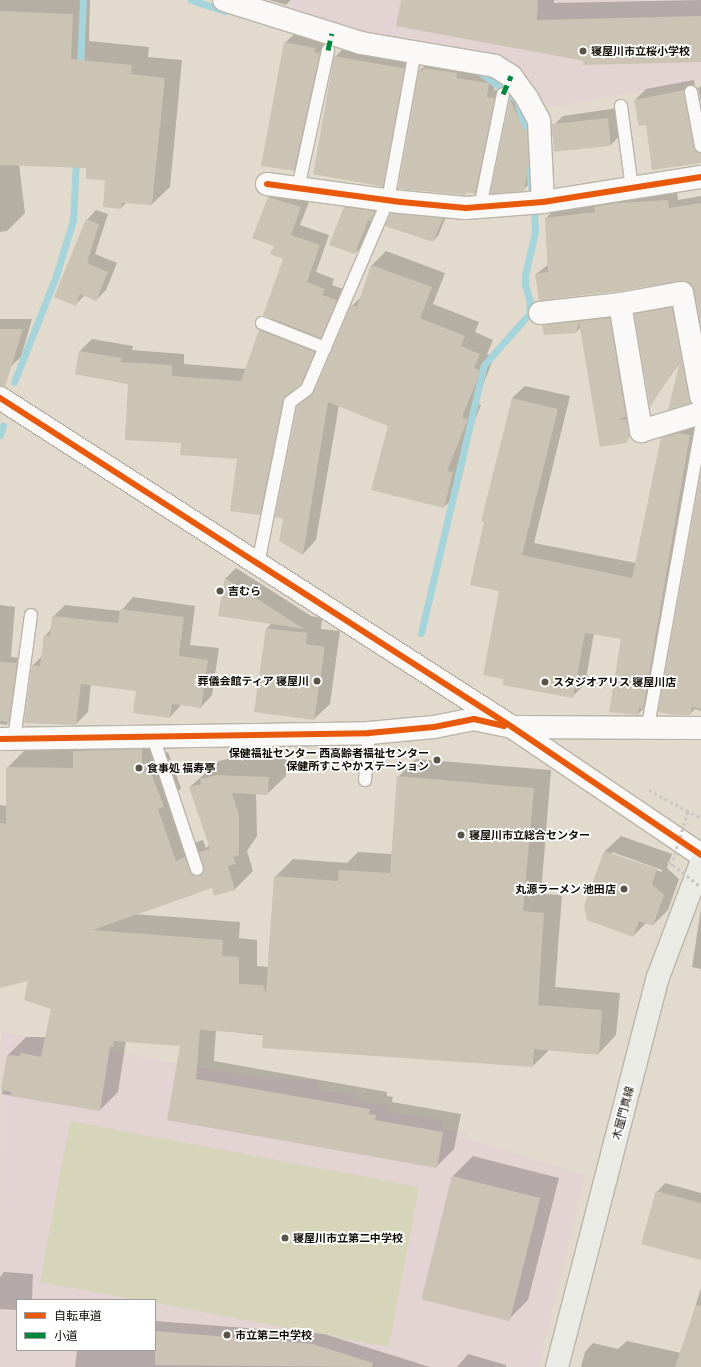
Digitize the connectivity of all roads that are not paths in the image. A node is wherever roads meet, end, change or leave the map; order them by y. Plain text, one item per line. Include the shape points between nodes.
1 (224, 0) edge
2 (328, 50) dead end
3 (414, 60) junction
4 (691, 92) dead end
5 (504, 94) dead end
6 (621, 106) dead end
7 (701, 146) edge
8 (701, 177) edge
9 (267, 184) dead end
10 (298, 188) junction
11 (632, 188) junction
12 (388, 200) junction
13 (543, 202) junction
14 (480, 207) junction
15 (620, 304) junction
16 (540, 313) dead end
17 (262, 324) dead end
18 (325, 348) junction
19 (701, 396) edge
20 (0, 398) edge
21 (701, 413) edge
22 (701, 428) edge
23 (258, 564) junction
24 (31, 615) dead end
25 (648, 726) junction
26 (512, 727) junction
27 (701, 728) edge
28 (369, 733) junction
29 (153, 737) junction
30 (7, 739) edge
31 (365, 780) dead end
32 (701, 855) edge
33 (701, 863) edge
34 (197, 869) dead end
35 (557, 1367) edge

1 - 3 street
2 - 10 lane
3 - 12 lane
3 - 13 street via 495,66 511,76 539,121
4 - 7 lane
5 - 14 lane
6 - 11 lane
8 - 11 street
9 - 10 street
10 - 12 street
11 - 13 street
12 - 14 street
12 - 18 lane
13 - 14 street
15 - 16 street
15 - 19 street via 682,293
15 - 21 street via 641,431
17 - 18 lane
18 - 23 lane via 307,389 290,402
20 - 23 street
22 - 25 lane
23 - 26 street
24 - 30 lane
25 - 26 street
25 - 27 street
26 - 28 street via 474,719 434,727
26 - 32 street
28 - 29 street
28 - 31 lane
29 - 30 street
29 - 34 lane
33 - 35 main road, 木屋門真線 via 658,977

